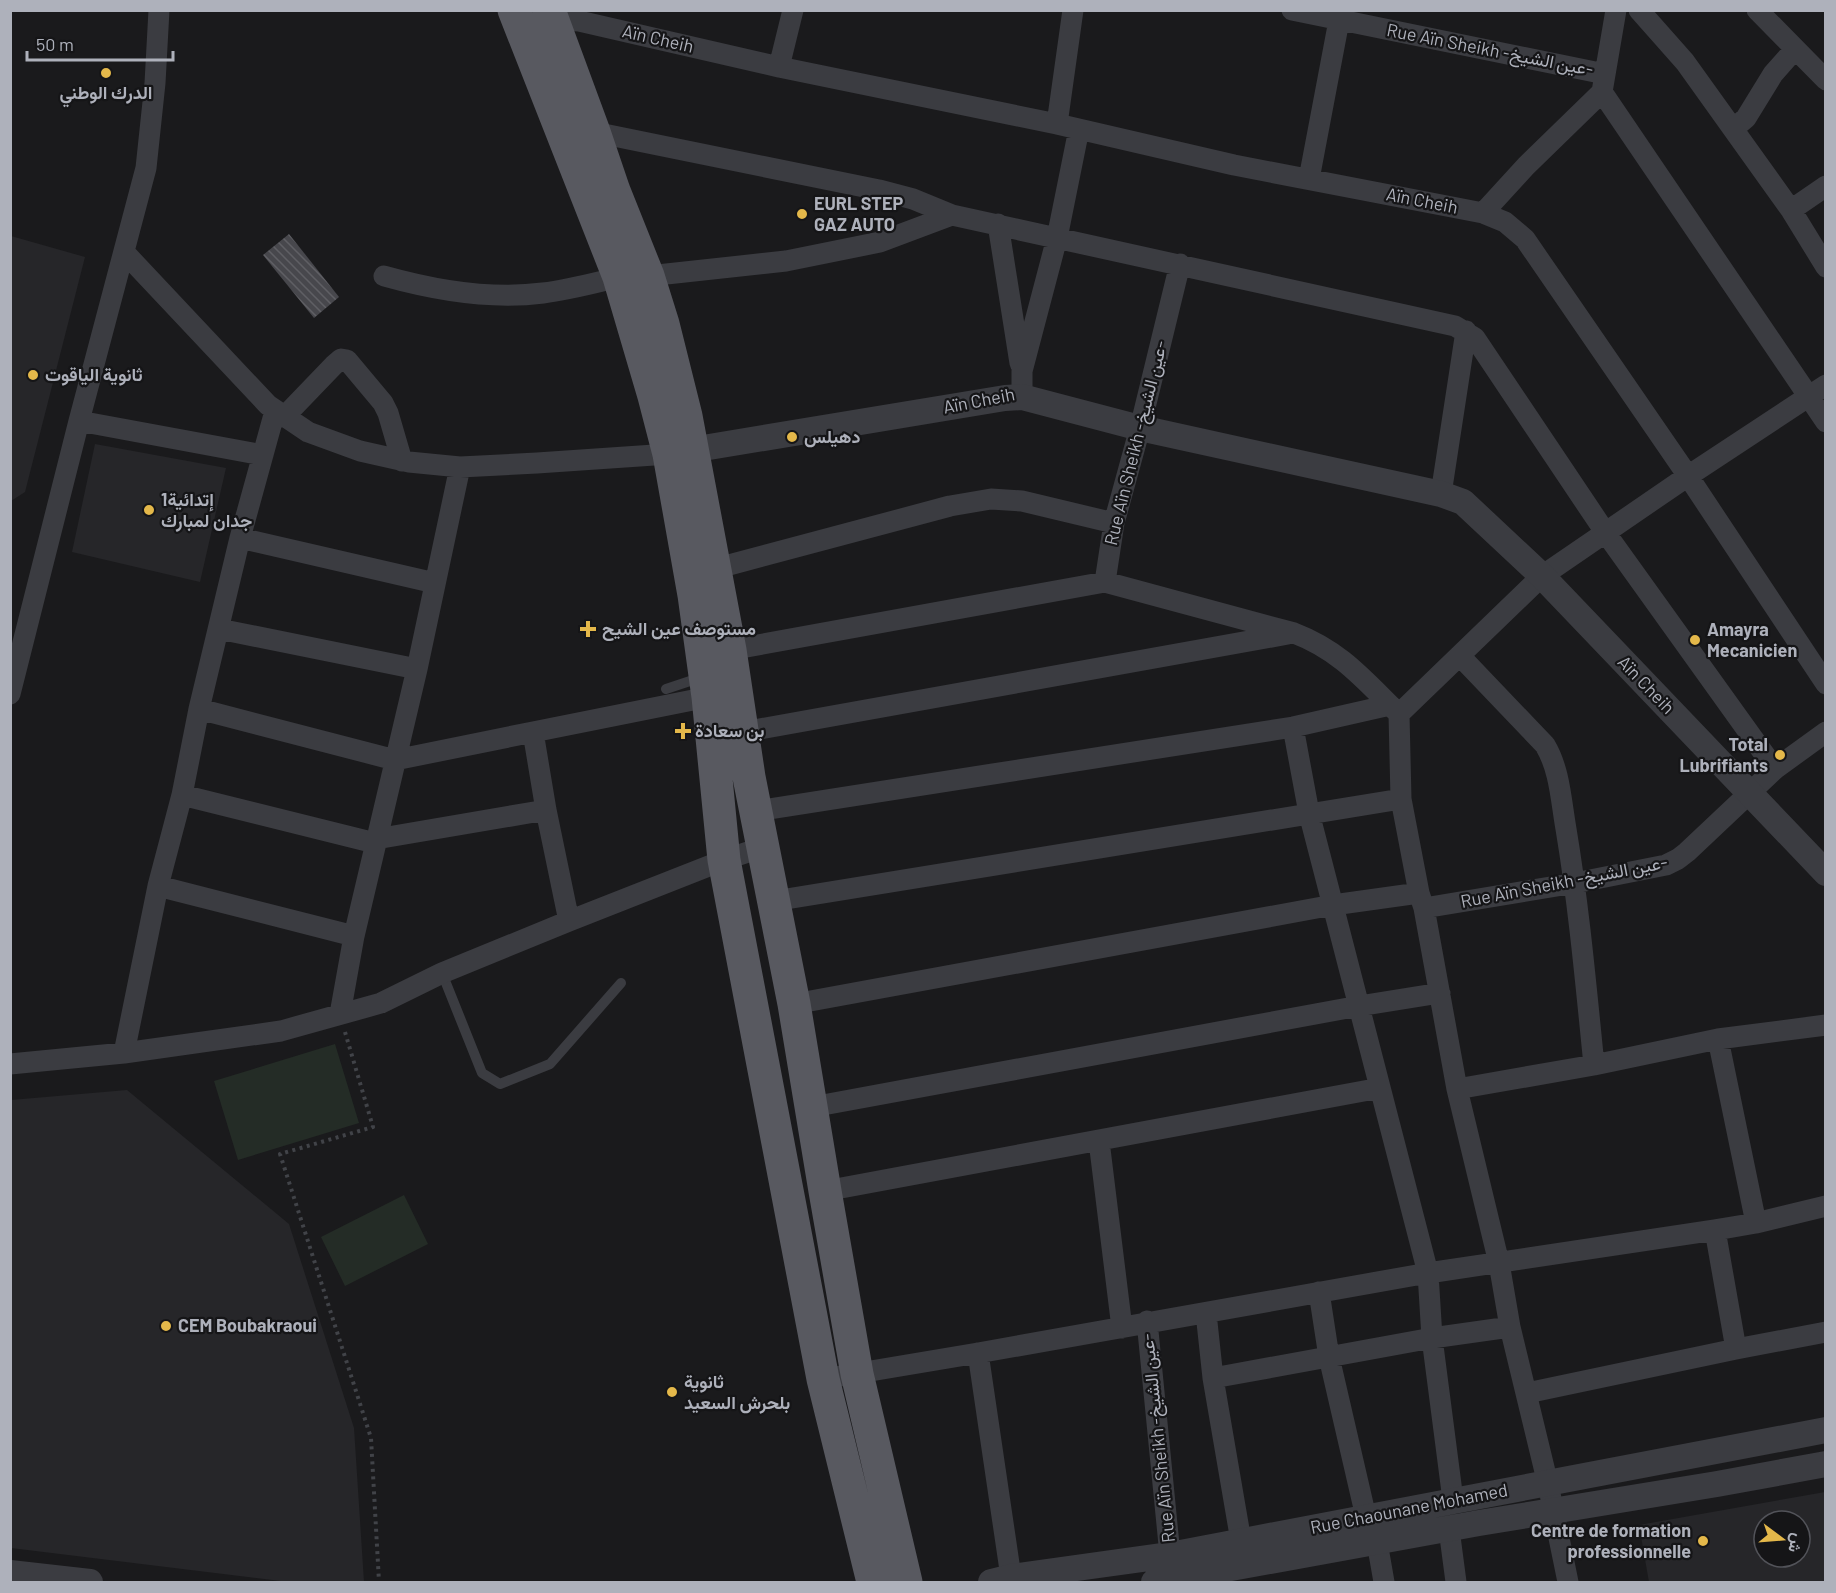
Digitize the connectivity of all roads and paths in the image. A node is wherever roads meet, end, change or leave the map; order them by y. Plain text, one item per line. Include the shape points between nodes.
1 (159, 10) edge
2 (514, 10) edge
3 (793, 10) edge
4 (1073, 10) edge
5 (1292, 10) edge
6 (1616, 10) edge
7 (1639, 10) edge
8 (1757, 10) edge
9 (1340, 15) edge
10 (551, 16) edge
11 (1795, 49) junction
12 (779, 67) junction
13 (1826, 80) edge
14 (1604, 83) junction
15 (1058, 124) junction
16 (1079, 129) junction
17 (1733, 129) junction
18 (594, 132) junction
19 (1309, 179) junction
20 (1826, 186) edge
21 (1791, 210) junction
22 (1483, 213) junction
23 (952, 215) junction
24 (998, 224) junction
25 (1057, 238) junction
26 (125, 253) junction
27 (1180, 264) junction
28 (1826, 267) edge
29 (384, 276) dead end
30 (634, 277) junction
31 (1466, 331) junction
32 (1022, 371) junction
33 (1817, 391) edge
34 (1022, 397) junction
35 (280, 414) junction
36 (79, 421) junction
37 (1826, 422) edge
38 (1140, 428) junction
39 (681, 451) junction
40 (263, 455) junction
41 (402, 461) junction
42 (460, 467) junction
43 (1688, 476) junction
44 (1441, 494) junction
45 (1114, 523) junction
46 (1605, 532) junction
47 (240, 538) junction
48 (714, 569) junction
49 (1542, 576) junction
50 (435, 582) junction
51 (1105, 582) junction
52 (219, 629) junction
53 (1294, 633) junction
54 (730, 650) junction
55 (1460, 656) junction
56 (417, 669) junction
57 (1826, 684) edge
58 (706, 686) junction
59 (666, 690) dead end
60 (10, 694) edge
61 (199, 709) junction
62 (1395, 710) junction
63 (1293, 727) junction
64 (533, 732) junction
65 (742, 732) junction
66 (1826, 732) edge
67 (395, 760) junction
68 (1775, 769) junction
69 (1751, 793) junction
70 (182, 795) junction
71 (1401, 799) junction
72 (546, 810) junction
73 (756, 811) junction
74 (1309, 813) junction
75 (376, 841) junction
76 (763, 847) junction
77 (724, 860) junction
78 (1826, 873) edge
79 (1575, 883) junction
80 (158, 886) junction
81 (1422, 900) junction
82 (774, 901) junction
83 (1333, 905) junction
84 (569, 921) junction
85 (354, 936) junction
86 (442, 973) junction
87 (621, 983) dead end
88 (1440, 993) junction
89 (794, 1004) junction
90 (1359, 1006) junction
91 (340, 1014) junction
92 (1826, 1025) edge
93 (1718, 1039) junction
94 (124, 1053) junction
95 (10, 1064) edge
96 (1594, 1065) junction
97 (1380, 1088) junction
98 (1456, 1089) junction
99 (812, 1107) junction
100 (1099, 1141) junction
101 (825, 1191) junction
102 (1826, 1206) edge
103 (1756, 1223) junction
104 (1715, 1230) junction
105 (1499, 1263) junction
106 (1428, 1272) junction
107 (1319, 1292) junction
108 (1206, 1313) junction
109 (1147, 1322) junction
110 (1510, 1327) junction
111 (1122, 1328) junction
112 (1826, 1332) edge
113 (1432, 1338) junction
114 (1736, 1348) junction
115 (978, 1353) junction
116 (1329, 1357) junction
117 (857, 1374) junction
118 (1213, 1378) junction
119 (823, 1379) junction
120 (1527, 1393) junction
121 (1826, 1430) edge
122 (1742, 1446) junction
123 (1826, 1464) edge
124 (1748, 1478) junction
125 (1548, 1484) junction
126 (1453, 1500) junction
127 (1553, 1511) junction
128 (1366, 1517) junction
129 (1449, 1529) junction
130 (1241, 1541) junction
131 (1377, 1542) junction
132 (1170, 1555) junction
133 (10, 1573) edge
134 (1001, 1580) edge
135 (1188, 1580) edge
136 (88, 1582) edge
137 (379, 1582) edge
138 (873, 1582) edge
139 (906, 1582) edge
140 (1154, 1582) edge
141 (1384, 1582) edge
142 (1456, 1582) edge
143 (1568, 1582) edge

1 - 26 street via 146,168
2 - 30 main road
3 - 12 street
4 - 15 street
5 - 9 street, Rue Aïn Sheikh -عين الشيخ-
6 - 14 street, Rue Aïn Sheikh -عين الشيخ-
7 - 17 street via 1685,62
8 - 11 street
9 - 14 street, Rue Aïn Sheikh -عين الشيخ-
9 - 19 street
10 - 12 street, Aïn Cheih
10 - 18 main road
11 - 13 street
11 - 17 street via 1773,74 1746,118
12 - 15 street, Aïn Cheih
14 - 22 street, Rue Aïn Sheikh -عين الشيخ-
14 - 33 street
15 - 16 street, Aïn Cheih
16 - 19 street, Aïn Cheih
16 - 25 street, Aïn Cheih
17 - 21 street
18 - 23 street via 879,190
18 - 30 main road via 614,191
19 - 22 street, Aïn Cheih
20 - 21 street
21 - 28 street
22 - 43 street, Aïn Cheih via 1506,222 1525,239
23 - 24 street
23 - 30 street via 880,242 786,261
24 - 25 street
24 - 32 street
25 - 27 street
25 - 32 street, Aïn Cheih
26 - 35 street
26 - 36 street
27 - 31 street
27 - 38 street, Rue Aïn Sheikh -عين الشيخ-
29 - 30 street via 412,284 516,295
30 - 39 main road via 654,396
31 - 44 street
31 - 46 street via 1475,338
32 - 34 street, Aïn Cheih
33 - 37 street
33 - 43 street
34 - 38 street, Aïn Cheih
34 - 39 street, Aïn Cheih
35 - 40 street
35 - 41 street via 318,436
35 - 41 street via 341,359 347,360 383,403
36 - 40 street
36 - 60 street
38 - 44 street, Aïn Cheih
38 - 45 street, Rue Aïn Sheikh -عين الشيخ-
39 - 42 street
39 - 48 main road
39 - 58 main road
40 - 47 street
41 - 42 street
42 - 50 street
43 - 46 street
43 - 57 street, Aïn Cheih
44 - 49 street, Aïn Cheih via 1463,502
45 - 48 street via 1022,501 991,499 950,506
45 - 51 street, Rue Aïn Sheikh -عين الشيخ-
46 - 49 street
46 - 68 street
47 - 50 street
47 - 52 street
48 - 54 main road
49 - 55 street
49 - 69 street, Aïn Cheih
50 - 56 street
51 - 53 street
51 - 54 street
52 - 56 street
52 - 61 street
53 - 62 street via 1315,641 1348,663
53 - 65 street
54 - 65 main road
55 - 62 street
55 - 79 street via 1552,756
56 - 67 street
58 - 59 lane
58 - 64 street
58 - 77 main road
61 - 67 street
61 - 70 street
62 - 63 street
62 - 71 street
63 - 73 street
63 - 74 street
64 - 67 street
64 - 72 street
65 - 73 main road
66 - 68 street, Rue Aïn Sheikh -عين الشيخ-
67 - 75 street
68 - 69 street, Rue Aïn Sheikh -عين الشيخ-
69 - 78 street
69 - 79 street, Rue Aïn Sheikh -عين الشيخ- via 1678,859 1666,865
70 - 75 street
70 - 80 street
71 - 74 street
71 - 81 street
72 - 75 street
72 - 84 street
73 - 76 main road
74 - 82 street
74 - 83 street
75 - 85 street
76 - 77 street
76 - 82 main road
77 - 84 street
77 - 119 main road
79 - 81 street, Rue Aïn Sheikh -عين الشيخ-
79 - 96 street
80 - 85 street
80 - 94 street
81 - 83 street, Rue Aïn Sheikh -عين الشيخ-
81 - 88 street
82 - 89 main road
83 - 89 street, Rue Aïn Sheikh -عين الشيخ-
83 - 90 street
84 - 86 street
85 - 91 street
86 - 87 lane via 482,1073 500,1084 550,1064
86 - 91 street via 381,1003
88 - 90 street
88 - 98 street
89 - 99 main road
90 - 97 street
90 - 99 street
91 - 94 street via 282,1031
91 - 137 path via 373,1127 280,1154 371,1438
92 - 93 street
93 - 96 street
93 - 103 street
94 - 95 street
96 - 98 street
97 - 100 street
97 - 106 street
98 - 105 street
99 - 101 main road
100 - 101 street
100 - 111 street, Rue Aïn Sheikh -عين الشيخ-
101 - 117 main road
102 - 103 street, Rue Aïn Sheikh -عين الشيخ-
103 - 104 street, Rue Aïn Sheikh -عين الشيخ-
104 - 105 street, Rue Aïn Sheikh -عين الشيخ-
104 - 114 street
105 - 106 street, Rue Aïn Sheikh -عين الشيخ-
105 - 110 street
106 - 107 street, Rue Aïn Sheikh -عين الشيخ-
106 - 113 street
107 - 108 street, Rue Aïn Sheikh -عين الشيخ-
107 - 116 street
108 - 109 street, Rue Aïn Sheikh -عين الشيخ-
108 - 118 street
109 - 111 street, Rue Aïn Sheikh -عين الشيخ-
109 - 132 street, Rue Aïn Sheikh -عين الشيخ-
110 - 113 street
110 - 120 street
111 - 115 street, Rue Aïn Sheikh -عين الشيخ-
112 - 114 street
113 - 116 street
113 - 126 street
114 - 120 street
115 - 117 street, Rue Aïn Sheikh -عين الشيخ-
115 - 134 street
116 - 118 street
116 - 128 street
117 - 119 street, Rue Aïn Sheikh -عين الشيخ-
117 - 139 main road
118 - 130 street
119 - 138 main road
120 - 125 street
121 - 122 street, Rue Chaounane Mohamed
122 - 124 street
122 - 125 street, Rue Chaounane Mohamed
123 - 124 street, Rue Chaounane Mohamed
124 - 127 street, Rue Chaounane Mohamed
125 - 126 street, Rue Chaounane Mohamed
125 - 127 street
126 - 128 street, Rue Chaounane Mohamed
127 - 129 street, Rue Chaounane Mohamed
127 - 143 street
128 - 130 street, Rue Chaounane Mohamed
129 - 131 street, Rue Chaounane Mohamed
129 - 142 street
130 - 132 street, Rue Chaounane Mohamed
131 - 135 street, Rue Chaounane Mohamed
131 - 141 street
132 - 134 street, Rue Chaounane Mohamed
133 - 136 street
135 - 140 street, Rue Chaounane Mohamed

